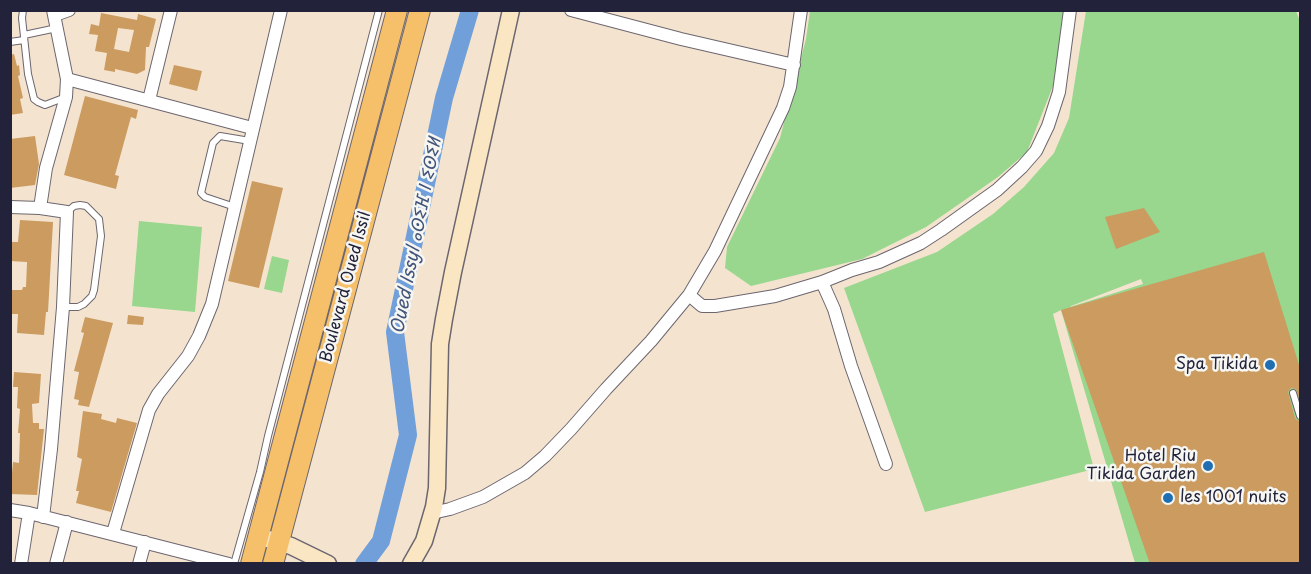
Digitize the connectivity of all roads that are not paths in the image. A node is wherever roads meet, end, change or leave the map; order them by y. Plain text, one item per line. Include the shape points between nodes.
1 (23, 10) edge
2 (69, 10) edge
3 (171, 10) edge
4 (281, 10) edge
5 (379, 10) edge
6 (397, 10) edge
7 (420, 10) edge
8 (511, 10) edge
9 (571, 10) edge
10 (801, 10) edge
11 (1070, 10) edge
12 (55, 18) edge
13 (24, 38) junction
14 (10, 42) edge
15 (794, 64) junction
16 (67, 79) junction
17 (66, 97) junction
18 (149, 100) junction
19 (252, 128) junction
20 (250, 141) junction
21 (10, 207) edge
22 (40, 207) junction
23 (235, 207) junction
24 (67, 212) junction
25 (822, 282) junction
26 (689, 295) junction
27 (63, 307) junction
28 (1293, 393) dead end
29 (1300, 416) edge
30 (886, 464) dead end
31 (10, 510) edge
32 (29, 513) junction
33 (432, 513) junction
34 (43, 517) junction
35 (67, 522) junction
36 (113, 533) junction
37 (258, 536) junction
38 (145, 542) junction
39 (278, 542) junction
40 (21, 564) edge
41 (56, 564) edge
42 (139, 564) edge
43 (229, 564) edge
44 (234, 564) edge
45 (251, 564) edge
46 (273, 564) edge
47 (328, 564) edge
48 (411, 564) edge

1 - 13 lane
2 - 12 street
3 - 18 street
4 - 19 street
5 - 44 lane
6 - 37 main road, Boulevard Oued Issil
7 - 39 main road, Boulevard Oued Issil
8 - 33 street via 440,344 437,488
9 - 15 street
10 - 15 street
11 - 25 street via 1059,92 1036,152 997,190 921,243
12 - 13 lane
12 - 16 street
13 - 14 lane
13 - 17 lane via 34,99 45,105
15 - 26 street via 790,87 772,132 715,251
16 - 17 street
16 - 18 street
17 - 22 street via 46,168
18 - 19 street
19 - 20 street
20 - 23 street
20 - 23 lane via 220,136 213,143 201,193
21 - 22 street
22 - 24 street
23 - 36 street via 212,304 188,356 149,410
24 - 27 street
24 - 27 lane via 74,206 86,206 99,219 101,236 92,296 78,307
25 - 26 street via 775,296 715,306 702,306
25 - 30 street
26 - 33 street via 571,429 525,473 483,497
27 - 34 street
28 - 29 lane
31 - 32 street
32 - 34 street
32 - 40 street
33 - 48 street via 424,541
34 - 35 street
35 - 36 street
35 - 41 street
36 - 38 street
37 - 39 street
37 - 45 main road, Boulevard Oued Issil
38 - 42 street
38 - 43 street
39 - 46 main road, Boulevard Oued Issil
39 - 47 street

